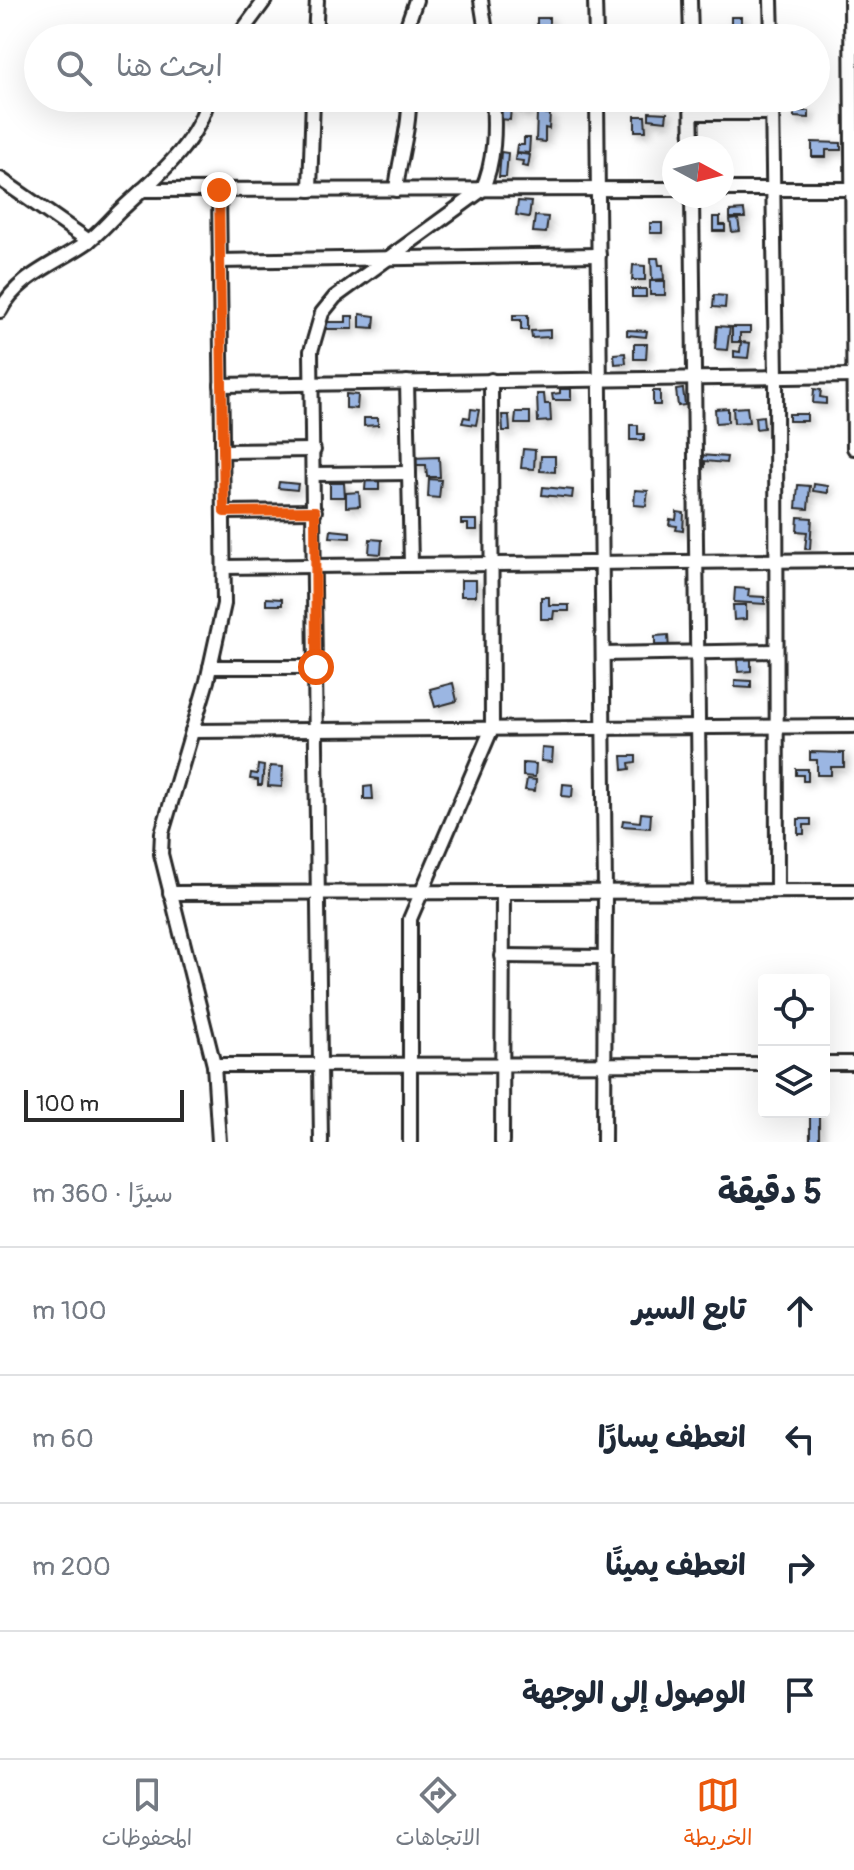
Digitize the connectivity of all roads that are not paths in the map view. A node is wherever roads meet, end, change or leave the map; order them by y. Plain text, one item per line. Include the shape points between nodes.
1 (265, 0) edge
2 (317, 0) edge
3 (416, 0) edge
4 (481, 0) edge
5 (595, 0) edge
6 (690, 0) edge
7 (771, 0) edge
8 (851, 0) edge
9 (247, 24) edge
10 (316, 24) edge
11 (408, 24) edge
12 (485, 24) edge
13 (596, 24) edge
14 (691, 24) edge
15 (772, 24) edge
16 (852, 99) edge
17 (205, 112) edge
18 (313, 112) edge
19 (409, 112) edge
20 (493, 112) edge
21 (597, 112) edge
22 (692, 113) joint
23 (773, 113) joint
24 (692, 136) edge
25 (0, 179) edge
26 (662, 189) edge
27 (734, 189) edge
28 (774, 189) junction
29 (852, 189) edge
30 (142, 190) junction
31 (219, 190) junction
32 (310, 190) junction
33 (396, 190) junction
34 (482, 190) junction
35 (598, 190) junction
36 (692, 208) edge
37 (89, 241) junction
38 (599, 255) junction
39 (387, 259) junction
40 (219, 261) junction
41 (0, 311) edge
42 (853, 376) edge
43 (694, 378) junction
44 (776, 378) junction
45 (491, 380) junction
46 (600, 380) junction
47 (407, 382) junction
48 (313, 383) junction
49 (221, 385) junction
50 (854, 448) edge
51 (314, 450) junction
52 (223, 451) junction
53 (409, 473) junction
54 (314, 474) junction
55 (315, 511) junction
56 (224, 512) junction
57 (854, 560) edge
58 (696, 562) junction
59 (776, 562) junction
60 (602, 563) junction
61 (411, 564) junction
62 (493, 564) junction
63 (315, 565) junction
64 (224, 567) junction
65 (775, 651) junction
66 (697, 653) junction
67 (603, 654) junction
68 (210, 667) junction
69 (316, 667) junction
70 (854, 726) edge
71 (697, 727) junction
72 (776, 727) junction
73 (492, 728) junction
74 (603, 728) junction
75 (316, 730) junction
76 (192, 731) junction
77 (700, 891) junction
78 (777, 891) junction
79 (854, 891) edge
80 (318, 892) junction
81 (423, 892) junction
82 (503, 892) junction
83 (170, 893) junction
84 (605, 893) junction
85 (502, 956) junction
86 (605, 957) junction
87 (830, 1063) edge
88 (854, 1063) edge
89 (758, 1064) edge
90 (214, 1065) junction
91 (320, 1065) junction
92 (410, 1065) junction
93 (502, 1065) junction
94 (605, 1065) junction
95 (219, 1142) edge
96 (321, 1142) edge
97 (410, 1142) edge
98 (502, 1142) edge
99 (604, 1142) edge

1 - 9 street
2 - 10 street
3 - 11 street
4 - 12 street
5 - 13 street
6 - 14 street
7 - 15 street
8 - 16 street
16 - 29 street
17 - 30 street via 193,134
18 - 32 street
19 - 33 street
20 - 34 street via 493,151
21 - 35 street
22 - 23 street
22 - 24 street
23 - 28 street
25 - 37 street
26 - 35 street
27 - 28 street
28 - 29 street
28 - 44 street
29 - 42 street
30 - 31 street
30 - 37 street
31 - 32 street
31 - 40 street
32 - 33 street
33 - 34 street
34 - 35 street
34 - 39 street
35 - 38 street
36 - 43 street
37 - 41 street via 15,287
38 - 39 street
38 - 46 street
39 - 40 street
39 - 48 street via 322,313 311,351
40 - 49 street
42 - 44 street
42 - 50 street
43 - 44 street
43 - 46 street
43 - 58 street
44 - 59 street
45 - 46 street
45 - 47 street
45 - 62 street
46 - 60 street
47 - 48 street
47 - 53 street
48 - 49 street
48 - 51 street
49 - 52 street
51 - 52 street
51 - 54 street
52 - 56 street
53 - 54 street
53 - 61 street
54 - 55 street
55 - 56 street
55 - 63 street
56 - 64 street
57 - 59 street
58 - 59 street
58 - 60 street
58 - 66 street
59 - 65 street
60 - 62 street
60 - 67 street
61 - 62 street
61 - 63 street
62 - 73 street
63 - 64 street
63 - 69 street
64 - 68 street via 222,621
65 - 66 street
65 - 72 street
66 - 67 street
66 - 71 street
67 - 74 street
68 - 69 street
68 - 76 street
69 - 75 street
70 - 72 street
71 - 72 street
71 - 74 street
71 - 77 street
72 - 78 street
73 - 74 street
73 - 75 street
73 - 81 street
74 - 84 street
75 - 76 street
75 - 80 street
76 - 83 street via 162,833
77 - 78 street
77 - 84 street
78 - 79 street
80 - 81 street
80 - 83 street
80 - 91 street
81 - 82 street
81 - 92 street via 410,919
82 - 84 street
82 - 85 street
83 - 90 street
84 - 86 street
85 - 86 street
85 - 93 street
86 - 94 street
87 - 88 street
89 - 94 street
90 - 91 street
90 - 95 street
91 - 92 street
91 - 96 street
92 - 93 street
92 - 97 street
93 - 94 street
93 - 98 street
94 - 99 street

